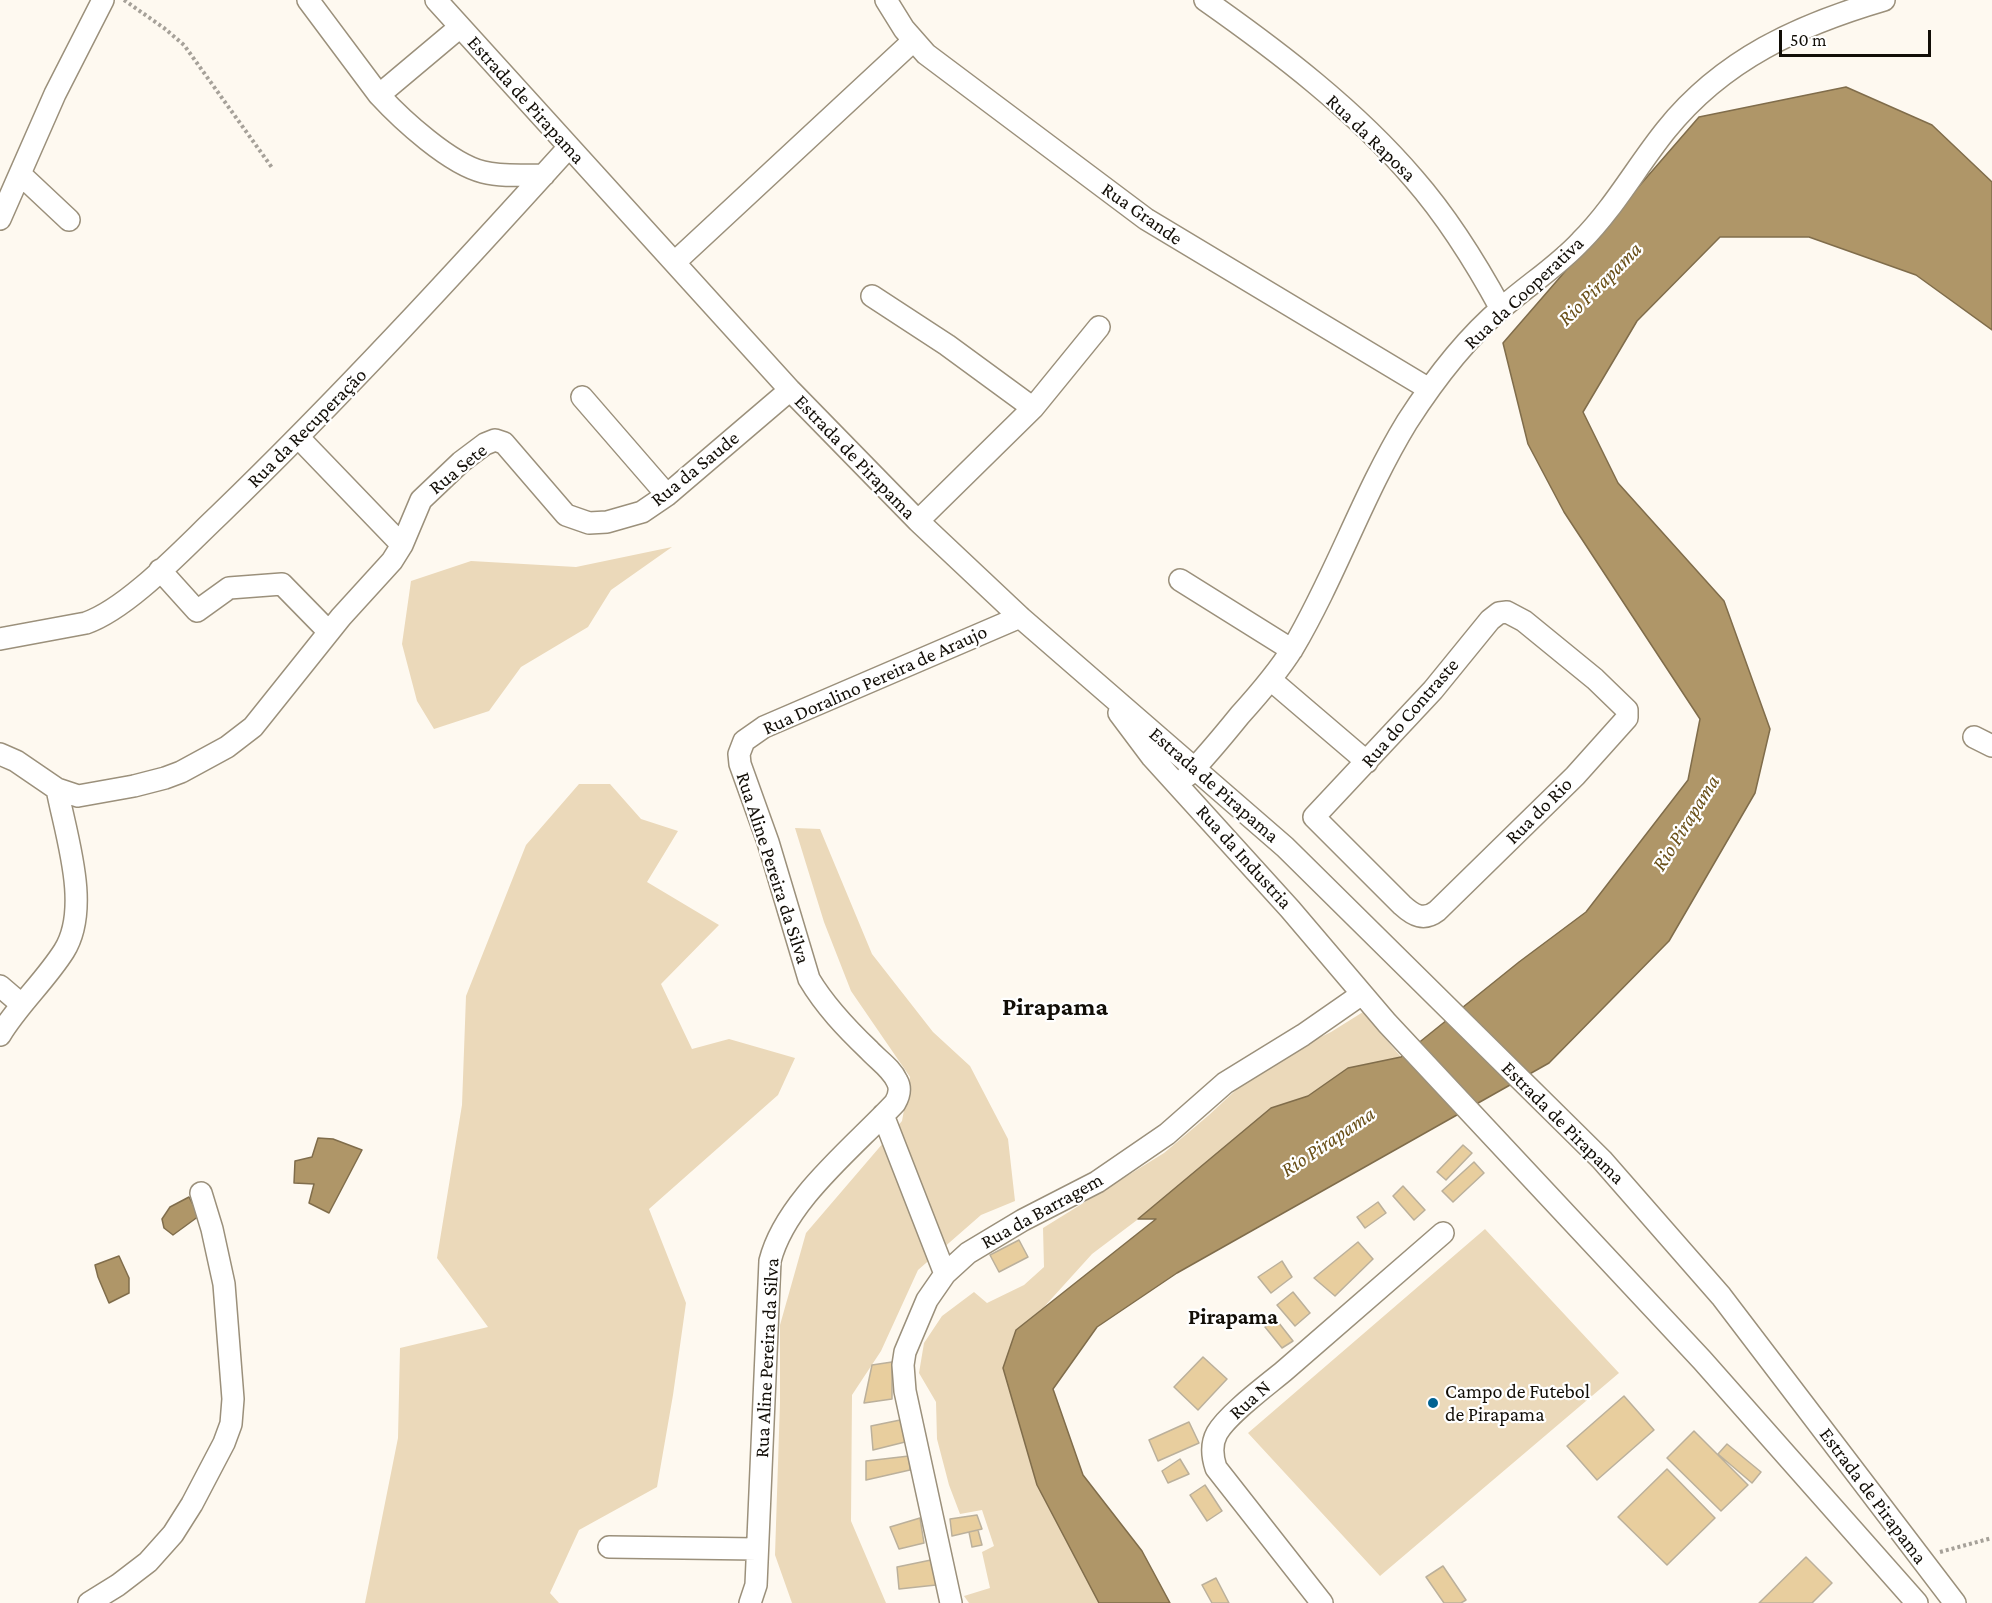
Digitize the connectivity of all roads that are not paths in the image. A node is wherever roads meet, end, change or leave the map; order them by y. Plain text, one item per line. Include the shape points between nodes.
1 (103, 0) edge
2 (308, 0) edge
3 (436, 0) edge
4 (886, 0) edge
5 (1205, 0) edge
6 (1884, 0) edge
7 (460, 27) junction
8 (913, 41) junction
9 (379, 95) junction
10 (569, 147) junction
11 (20, 174) junction
12 (544, 175) junction
13 (0, 219) edge
14 (69, 220) dead end
15 (675, 261) junction
16 (872, 296) dead end
17 (1501, 309) junction
18 (1100, 327) dead end
19 (1429, 389) junction
20 (790, 390) junction
21 (582, 397) dead end
22 (1033, 408) junction
23 (298, 437) junction
24 (667, 495) junction
25 (918, 521) junction
26 (589, 524) joint
27 (402, 544) junction
28 (160, 570) junction
29 (1180, 580) dead end
30 (1020, 617) junction
31 (329, 632) junction
32 (0, 639) edge
33 (1292, 650) junction
34 (1271, 680) junction
35 (1104, 689) junction
36 (1627, 718) joint
37 (0, 754) edge
38 (740, 754) joint
39 (1367, 762) junction
40 (1195, 768) junction
41 (1179, 785) junction
42 (57, 789) junction
43 (1314, 817) joint
44 (0, 986) edge
45 (1362, 994) junction
46 (21, 1004) junction
47 (0, 1035) edge
48 (883, 1115) junction
49 (201, 1193) dead end
50 (1443, 1233) dead end
51 (945, 1274) junction
52 (609, 1547) dead end
53 (758, 1549) junction
54 (758, 1597) edge
55 (89, 1603) edge
56 (951, 1603) edge
57 (1322, 1603) edge
58 (1917, 1603) edge
59 (1955, 1603) edge

1 - 11 street
2 - 9 street
3 - 7 street, Estrada de Pirapama
4 - 8 street, Rua Grande
5 - 17 street, Rua da Raposa via 1300,71 1388,150 1446,219
6 - 17 street, Rua da Cooperativa via 1790,33 1751,54 1715,81 1669,126 1584,238
7 - 9 street
7 - 10 street, Estrada de Pirapama
8 - 15 street
8 - 19 street, Rua Grande via 1131,209
9 - 12 street via 408,123 468,167 499,175
10 - 12 street, Rua da Recuperação
10 - 15 street, Estrada de Pirapama
11 - 13 street
11 - 14 street
12 - 23 street, Rua da Recuperação
15 - 20 street, Estrada de Pirapama
16 - 22 street
17 - 19 street, Rua da Cooperativa
18 - 22 street
19 - 33 street, Rua da Cooperativa via 1392,449
20 - 24 street, Rua da Saude
20 - 25 street, Estrada de Pirapama
21 - 24 street
22 - 25 street
23 - 27 street
23 - 28 street, Rua da Recuperação
24 - 26 street, Rua da Saude via 624,519
25 - 30 street, Estrada de Pirapama
26 - 27 street, Rua Sete via 566,515 513,451 495,440 474,452 421,500
27 - 31 street, Rua Sete via 381,575
28 - 31 street via 197,611 229,588 282,584
28 - 32 street, Rua da Recuperação via 98,619
29 - 33 street
30 - 35 street, Estrada de Pirapama
30 - 38 street, Rua Doralino Pereira de Araujo via 764,727 744,741
31 - 42 street, Rua Sete via 253,727 227,747 181,772 134,786 78,796
33 - 34 street, Rua da Cooperativa
34 - 39 street
34 - 40 street, Rua da Cooperativa
35 - 40 street, Estrada de Pirapama
35 - 41 street, Rua da Industria via 1140,742
36 - 39 street, Rua do Contraste via 1627,710 1595,679 1524,621 1507,612 1499,613
36 - 43 street, Rua do Rio via 1575,776 1432,915 1416,916 1409,912
37 - 42 street
38 - 48 street, Rua Aline Pereira da Silva via 808,979 819,998 897,1080 898,1098
39 - 43 street, Rua do Contraste
40 - 41 street, Rua da Cooperativa
40 - 59 street, Estrada de Pirapama via 1285,847 1631,1191 1721,1296
41 - 45 street, Rua da Industria
42 - 46 street via 76,889 75,923 64,950
44 - 46 street
45 - 51 street, Rua da Barragem via 1225,1083 1167,1134 1126,1163 995,1235
45 - 58 street, Rua da Industria via 1702,1360
46 - 47 street
48 - 51 street
48 - 53 street, Rua Aline Pereira da Silva via 809,1192 774,1247 768,1289
49 - 55 street via 224,1284 231,1424 173,1534 148,1562
50 - 57 street, Rua N via 1257,1394 1216,1435 1212,1458 1216,1468
51 - 56 street, Rua da Barragem via 927,1300 903,1365 905,1391
52 - 53 street
53 - 54 street, Rua Aline Pereira da Silva

